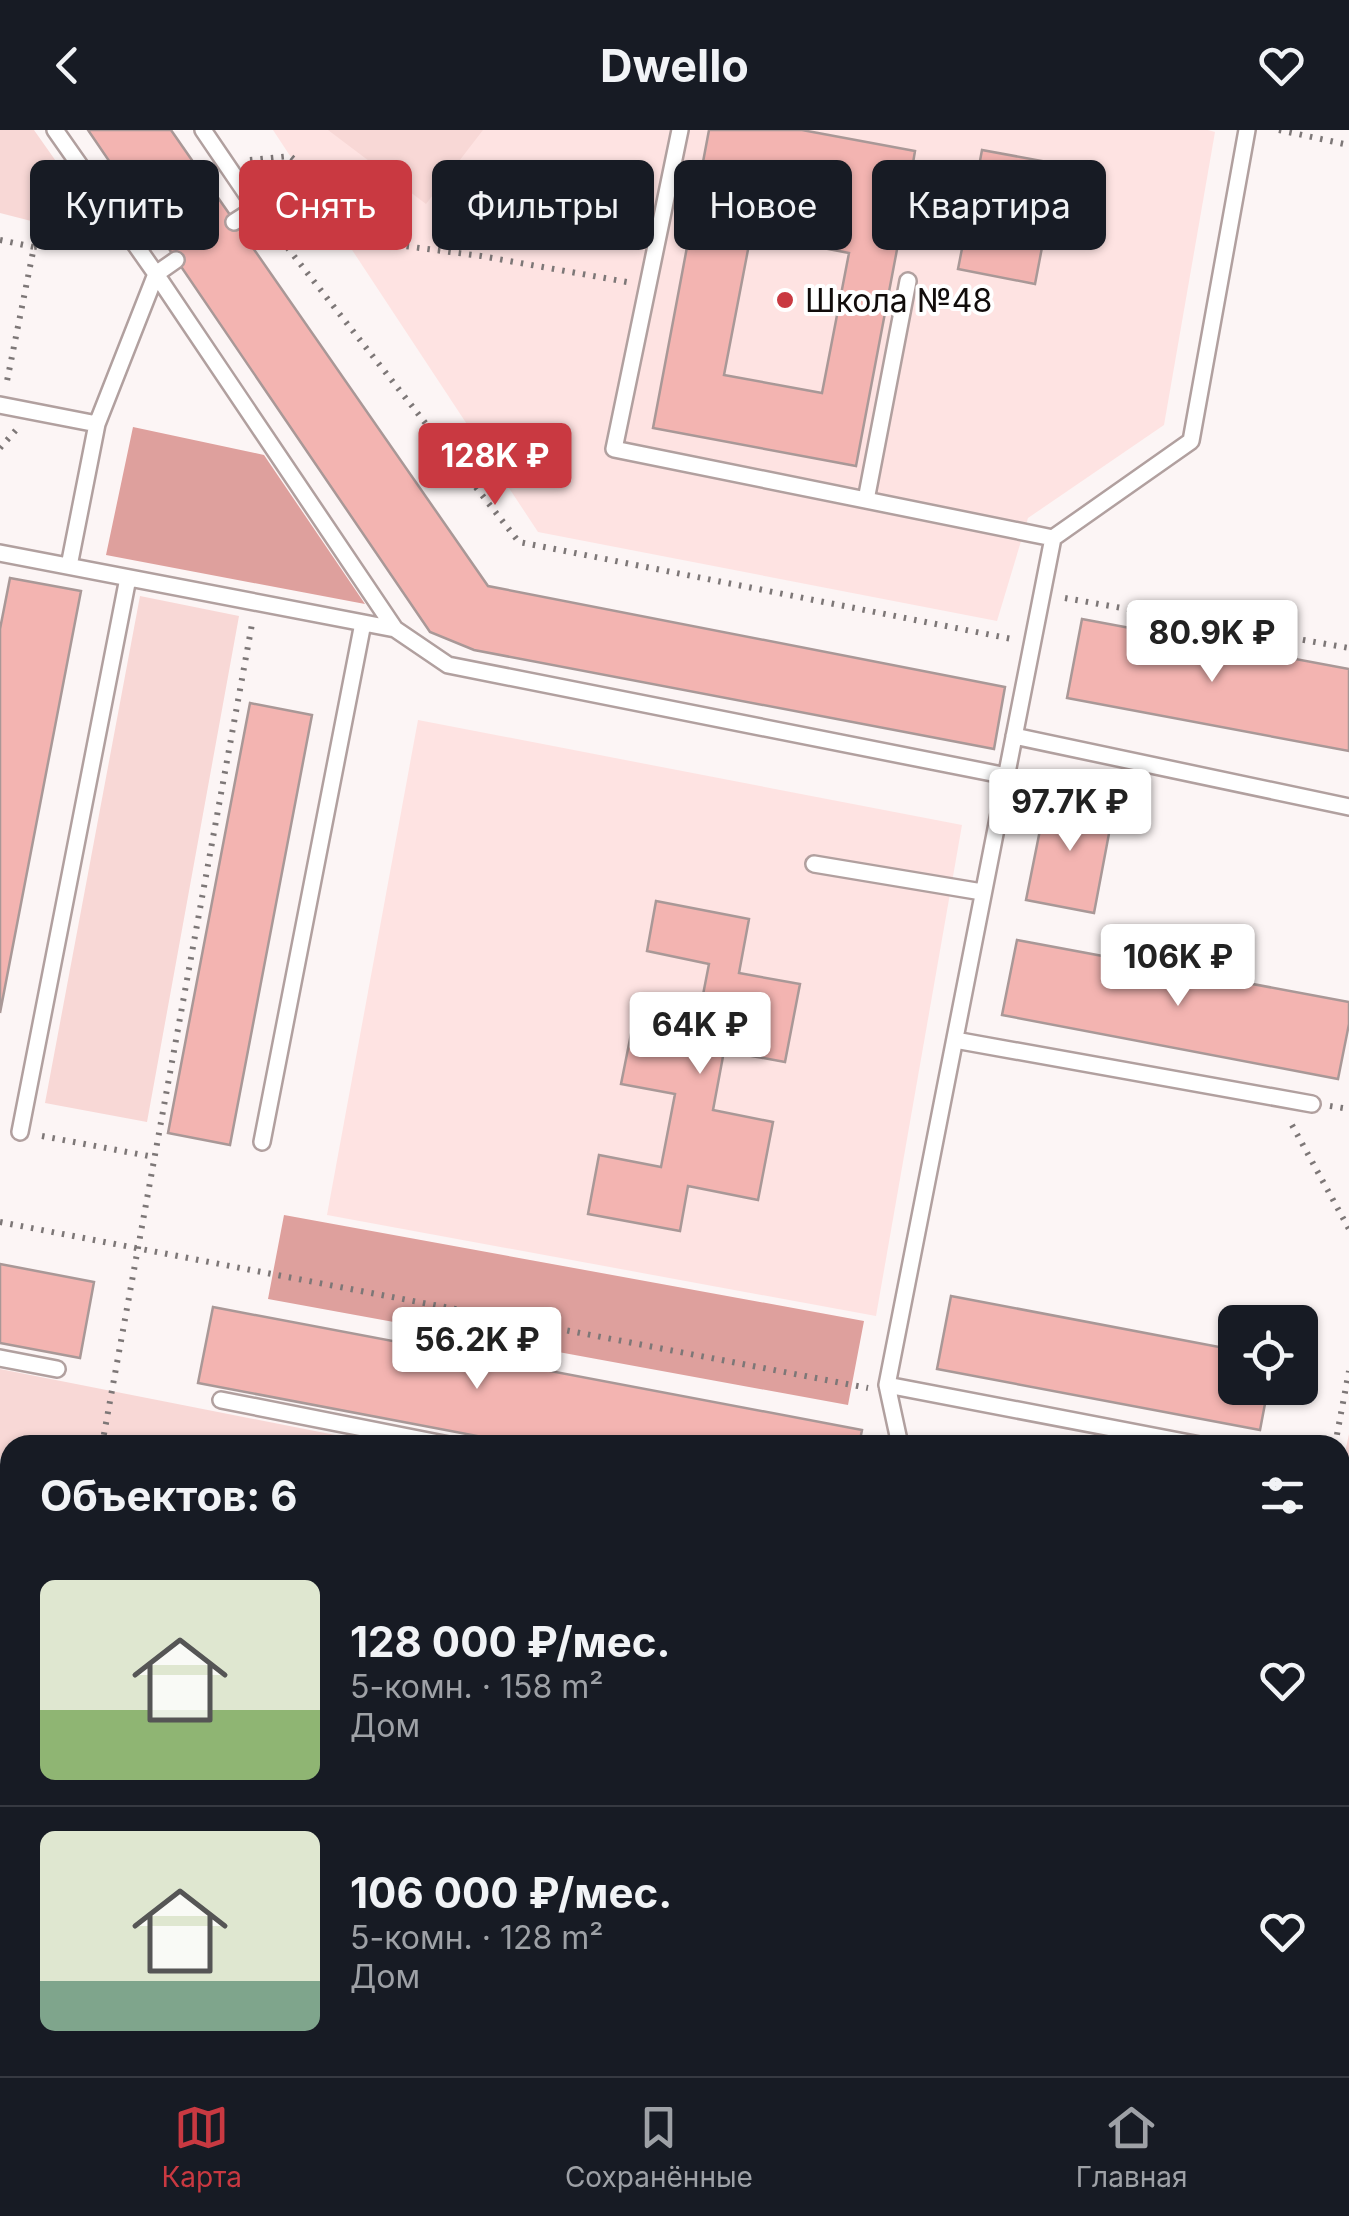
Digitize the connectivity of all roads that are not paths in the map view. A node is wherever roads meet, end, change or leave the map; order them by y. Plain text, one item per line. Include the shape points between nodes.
1 (55, 130) edge
2 (203, 130) edge
3 (680, 130) edge
4 (1247, 130) edge
5 (234, 222) dead end
6 (176, 260) dead end
7 (156, 274) junction
8 (908, 282) dead end
9 (1, 406) edge
10 (97, 424) junction
11 (866, 500) junction
12 (1053, 538) junction
13 (0, 554) edge
14 (69, 566) junction
15 (128, 578) junction
16 (363, 623) junction
17 (394, 629) junction
18 (1014, 736) junction
19 (1006, 776) junction
20 (1349, 807) edge
21 (814, 864) dead end
22 (982, 892) junction
23 (955, 1040) junction
24 (1312, 1104) dead end
25 (20, 1132) road end
26 (262, 1142) dead end
27 (0, 1358) edge
28 (56, 1369) dead end
29 (888, 1388) junction
30 (221, 1400) dead end
31 (399, 1435) edge
32 (898, 1435) edge
33 (1145, 1435) edge

1 - 7 lane
2 - 5 lane via 256,208
3 - 11 lane via 614,449
4 - 12 lane via 1190,442
6 - 7 lane
7 - 10 lane
7 - 17 lane
8 - 11 lane
9 - 10 lane
10 - 14 lane
11 - 12 lane
12 - 18 lane
13 - 14 lane
14 - 15 lane
15 - 16 lane
15 - 25 lane
16 - 17 lane
16 - 26 lane
17 - 19 lane via 448,666
18 - 19 lane
18 - 20 lane
19 - 22 lane
21 - 22 lane
22 - 23 lane
23 - 24 lane
23 - 29 lane
27 - 28 lane
29 - 32 lane
29 - 33 lane
30 - 31 lane

